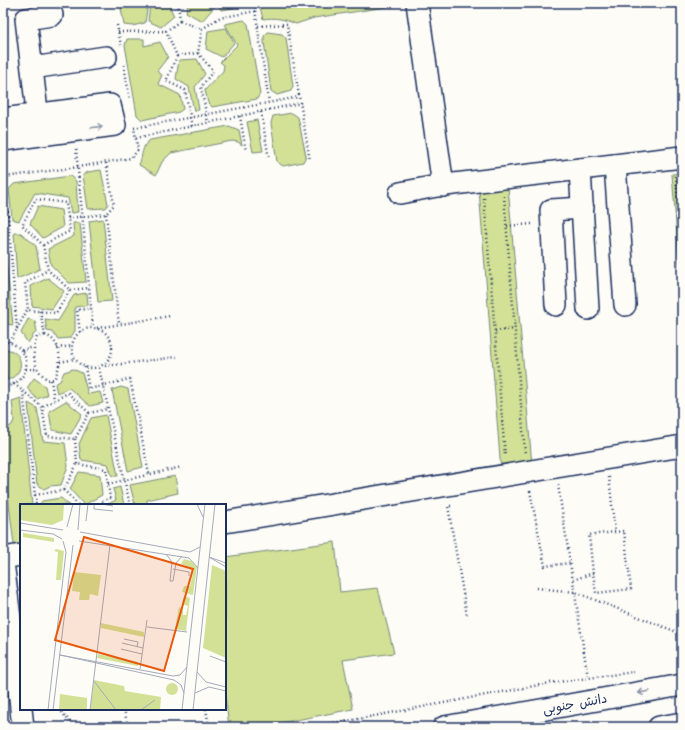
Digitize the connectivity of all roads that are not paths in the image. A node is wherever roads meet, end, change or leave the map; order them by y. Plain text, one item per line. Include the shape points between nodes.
1 (417, 3) edge
2 (52, 14) dead end
3 (117, 55) road end
4 (32, 68) junction
5 (3, 119) edge
6 (74, 120) road end
7 (39, 124) junction
8 (3, 140) edge
9 (678, 157) edge
10 (615, 164) junction
11 (580, 169) junction
12 (443, 186) junction
13 (400, 193) dead end
14 (583, 208) junction
15 (556, 305) dead end
16 (625, 305) dead end
17 (588, 309) dead end
18 (682, 446) edge
19 (226, 522) edge
20 (20, 555) edge
21 (3, 558) edge
22 (3, 562) edge
23 (682, 685) edge
24 (20, 700) edge
25 (21, 710) edge
26 (682, 723) edge
27 (470, 725) edge
28 (23, 727) edge
29 (444, 727) edge
30 (659, 727) edge

1 - 12 lane
2 - 4 lane via 26,19
3 - 4 lane
4 - 7 lane
5 - 7 lane
6 - 7 lane
7 - 8 lane
9 - 10 lane
10 - 11 lane
10 - 16 lane
11 - 12 lane
11 - 14 lane
12 - 13 lane
14 - 15 lane via 551,210
14 - 17 lane
18 - 19 lane
20 - 21 lane
22 - 24 lane
23 -> 27 lane, دانش جنوبی
25 - 28 lane
26 - 30 lane
27 - 29 lane, دانش جنوبی

